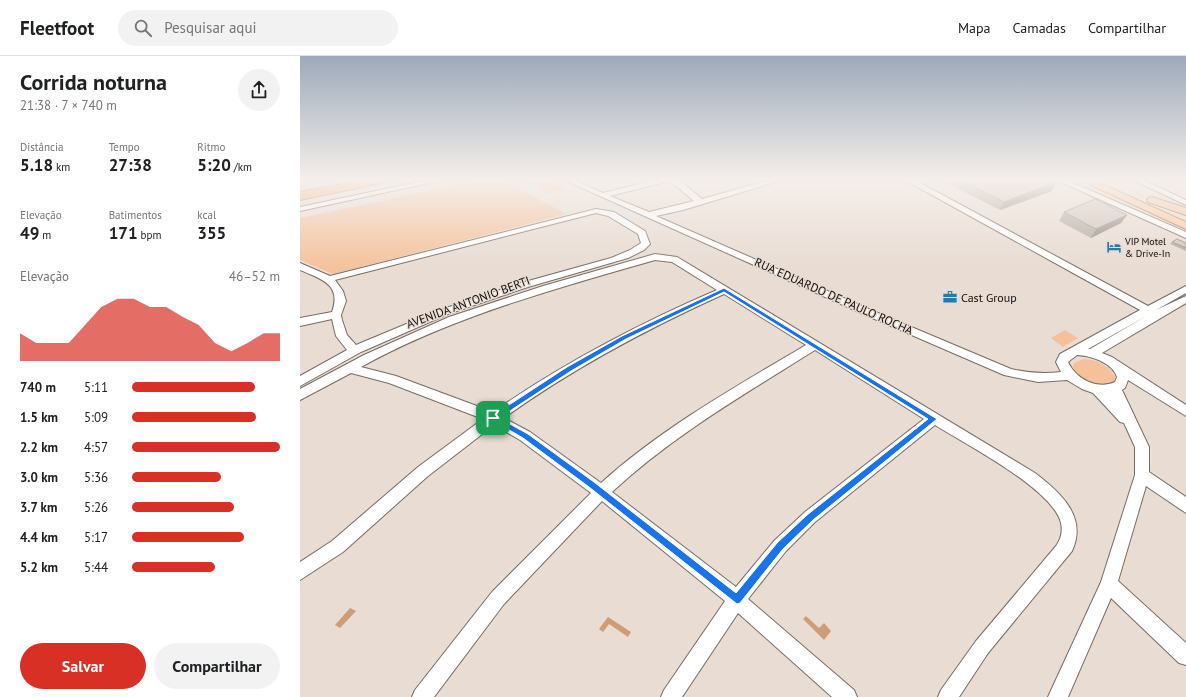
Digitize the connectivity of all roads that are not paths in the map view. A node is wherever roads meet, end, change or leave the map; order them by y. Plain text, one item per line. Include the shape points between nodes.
1 (634, 209) edge
2 (676, 209) edge
3 (678, 209) edge
4 (961, 209) edge
5 (1127, 209) edge
6 (1149, 209) edge
7 (648, 215) junction
8 (666, 222) junction
9 (1186, 226) edge
10 (1186, 235) edge
11 (300, 266) edge
12 (329, 279) junction
13 (1186, 289) edge
14 (724, 290) junction
15 (1186, 299) edge
16 (1146, 310) junction
17 (336, 315) junction
18 (1156, 315) junction
19 (300, 322) edge
20 (815, 345) junction
21 (354, 351) junction
22 (1075, 351) junction
23 (1093, 353) junction
24 (349, 368) junction
25 (1118, 368) junction
26 (1069, 375) junction
27 (300, 382) edge
28 (1119, 385) junction
29 (1146, 385) junction
30 (1097, 389) junction
31 (300, 396) edge
32 (1186, 410) edge
33 (493, 418) junction
34 (933, 419) junction
35 (1133, 426) junction
36 (1142, 475) junction
37 (602, 492) junction
38 (1186, 506) edge
39 (300, 572) edge
40 (1108, 584) junction
41 (737, 600) junction
42 (1186, 656) edge
43 (422, 697) edge
44 (671, 697) edge
45 (848, 697) edge
46 (948, 697) edge
47 (1058, 697) edge

1 - 7 street, RUA EDUARDO DE PAULO ROCHA
2 - 7 street
3 - 8 street via 665,218
4 - 16 street
5 - 10 street
6 - 9 main road
7 - 8 street, RUA EDUARDO DE PAULO ROCHA
8 - 26 street, RUA EDUARDO DE PAULO ROCHA via 1008,372 1046,379
11 - 12 street
12 - 17 street via 338,291 341,301
12 - 21 street via 596,211 611,214 642,233 646,244 642,249 613,259 460,306
13 - 16 street
14 - 20 street
14 - 24 street, AVENIDA ANTONIO BERTI via 674,259 655,257 546,288 453,319 405,339
14 - 33 street via 624,337
15 - 18 street
16 - 18 street
16 - 22 street
17 - 19 street
17 - 21 street via 342,336
18 - 23 street
20 - 34 street
20 - 37 street via 716,405 629,467
21 - 27 street
22 - 23 street
22 - 26 street via 1064,357 1062,362
23 - 25 street
24 - 31 street, AVENIDA ANTONIO BERTI
24 - 33 street via 392,379
25 - 28 street
25 - 29 street
26 - 30 street via 1086,386
28 - 29 street
28 - 30 street
28 - 35 street
29 - 32 street
30 - 35 street
33 - 37 street via 525,436
33 - 39 street via 439,459 343,541
34 - 41 street via 810,517 780,546
34 - 46 street via 1036,481 1055,498 1069,526 1069,540 1062,552 982,647
35 - 36 street via 1142,447
36 - 38 street
36 - 40 street
37 - 41 street
37 - 43 street via 498,598
40 - 42 street
40 - 47 street
41 - 44 street
41 - 45 street

